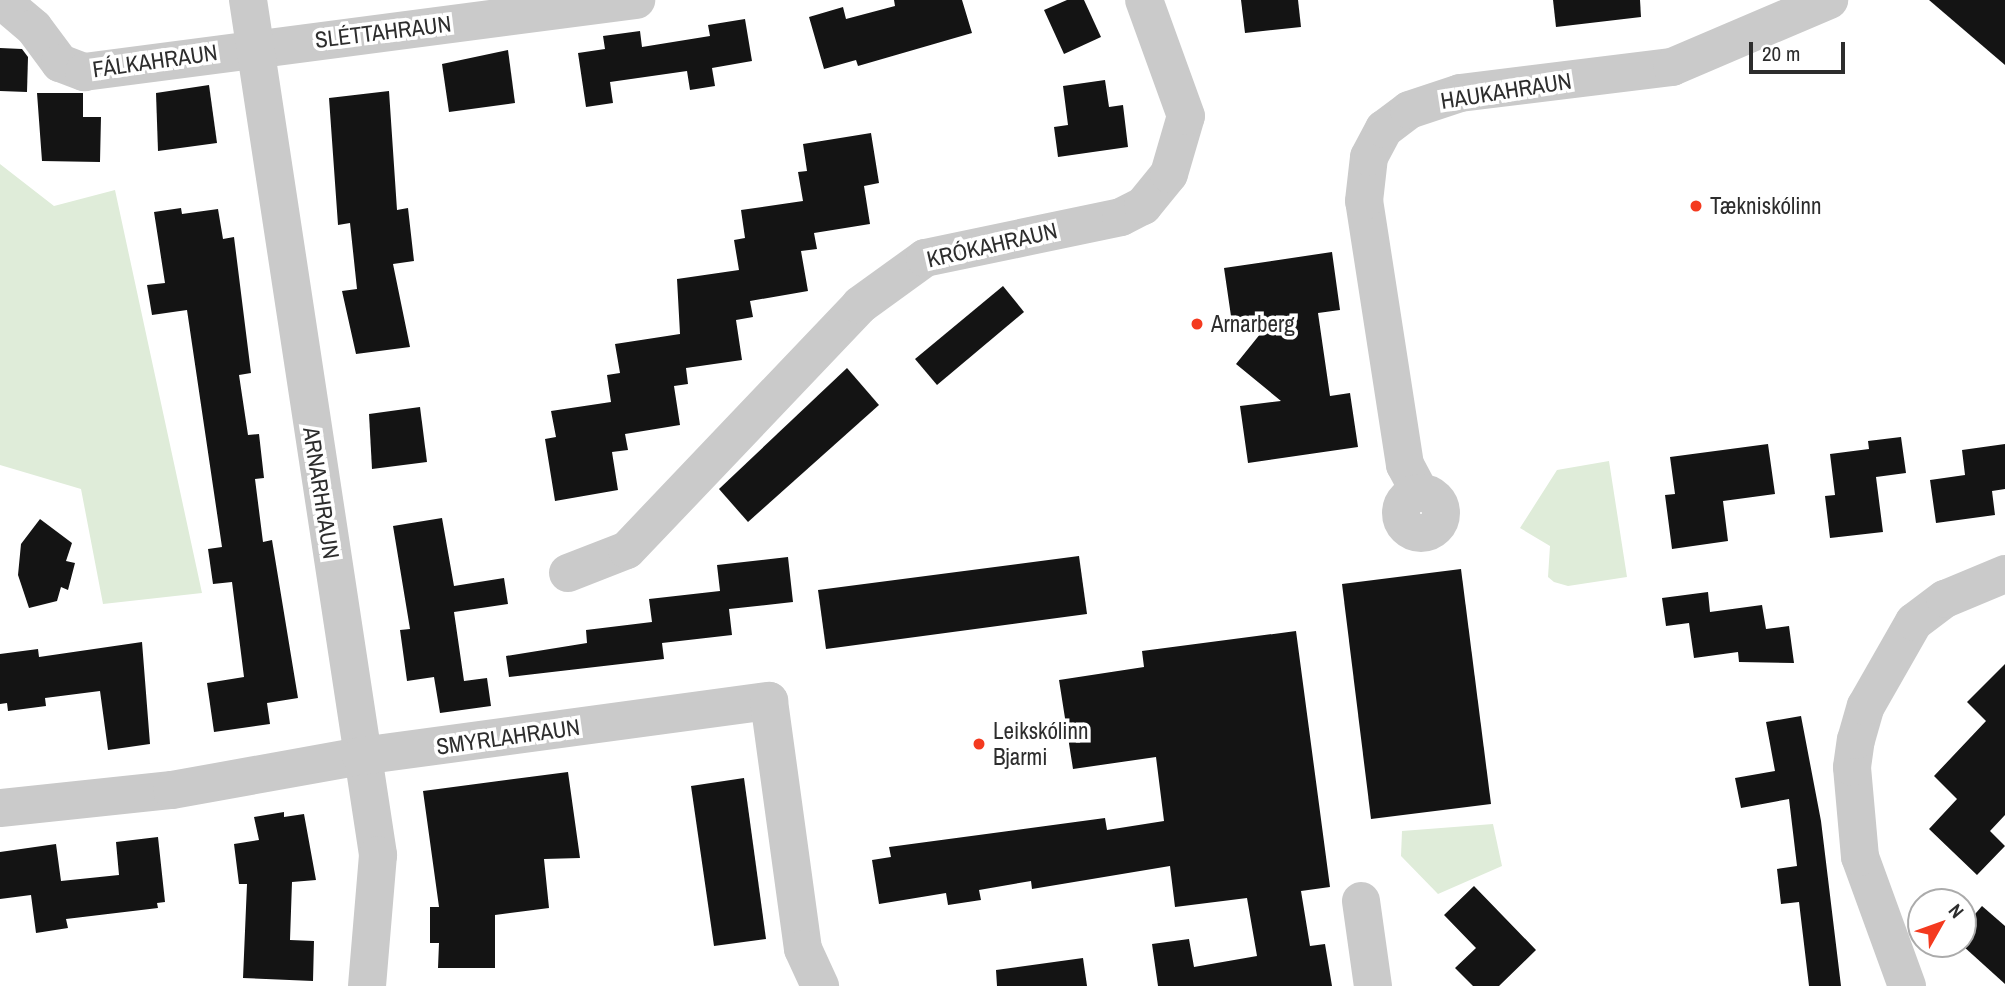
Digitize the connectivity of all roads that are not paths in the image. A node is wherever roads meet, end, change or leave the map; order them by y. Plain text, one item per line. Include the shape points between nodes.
1 (1, 0) edge
2 (248, 0) edge
3 (636, 0) edge
4 (1144, 0) edge
5 (1829, 0) edge
6 (254, 48) junction
7 (1420, 493) dead end
8 (568, 573) dead end
9 (2005, 574) edge
10 (361, 756) junction
11 (0, 808) edge
12 (1361, 901) dead end
13 (803, 949) junction
14 (367, 986) edge
15 (788, 986) edge
16 (820, 986) edge
17 (1373, 986) edge
18 (1908, 986) edge

1 - 6 street, FÁLKAHRAUN via 34,28 60,63 84,72
2 - 6 street, ARNARHRAUN
3 - 6 street, SLÉTTAHRAUN
4 - 8 street, KRÓKAHRAUN via 1186,116 1169,174 1143,206 1121,216 925,258 913,265 860,305 627,550
5 - 7 street, HAUKAHRAUN via 1672,67 1460,93 1409,110 1384,129 1369,157 1365,214 1405,465
6 - 10 street, ARNARHRAUN
9 - 18 street via 1945,599 1914,622 1866,706 1856,740 1852,768 1860,857
10 - 11 street, SMYRLAHRAUN via 172,790
10 - 13 street, SMYRLAHRAUN via 769,701
10 - 14 street, ARNARHRAUN via 378,855
12 - 17 street
13 - 15 street, SMYRLAHRAUN
13 - 16 street, SMYRLAHRAUN

